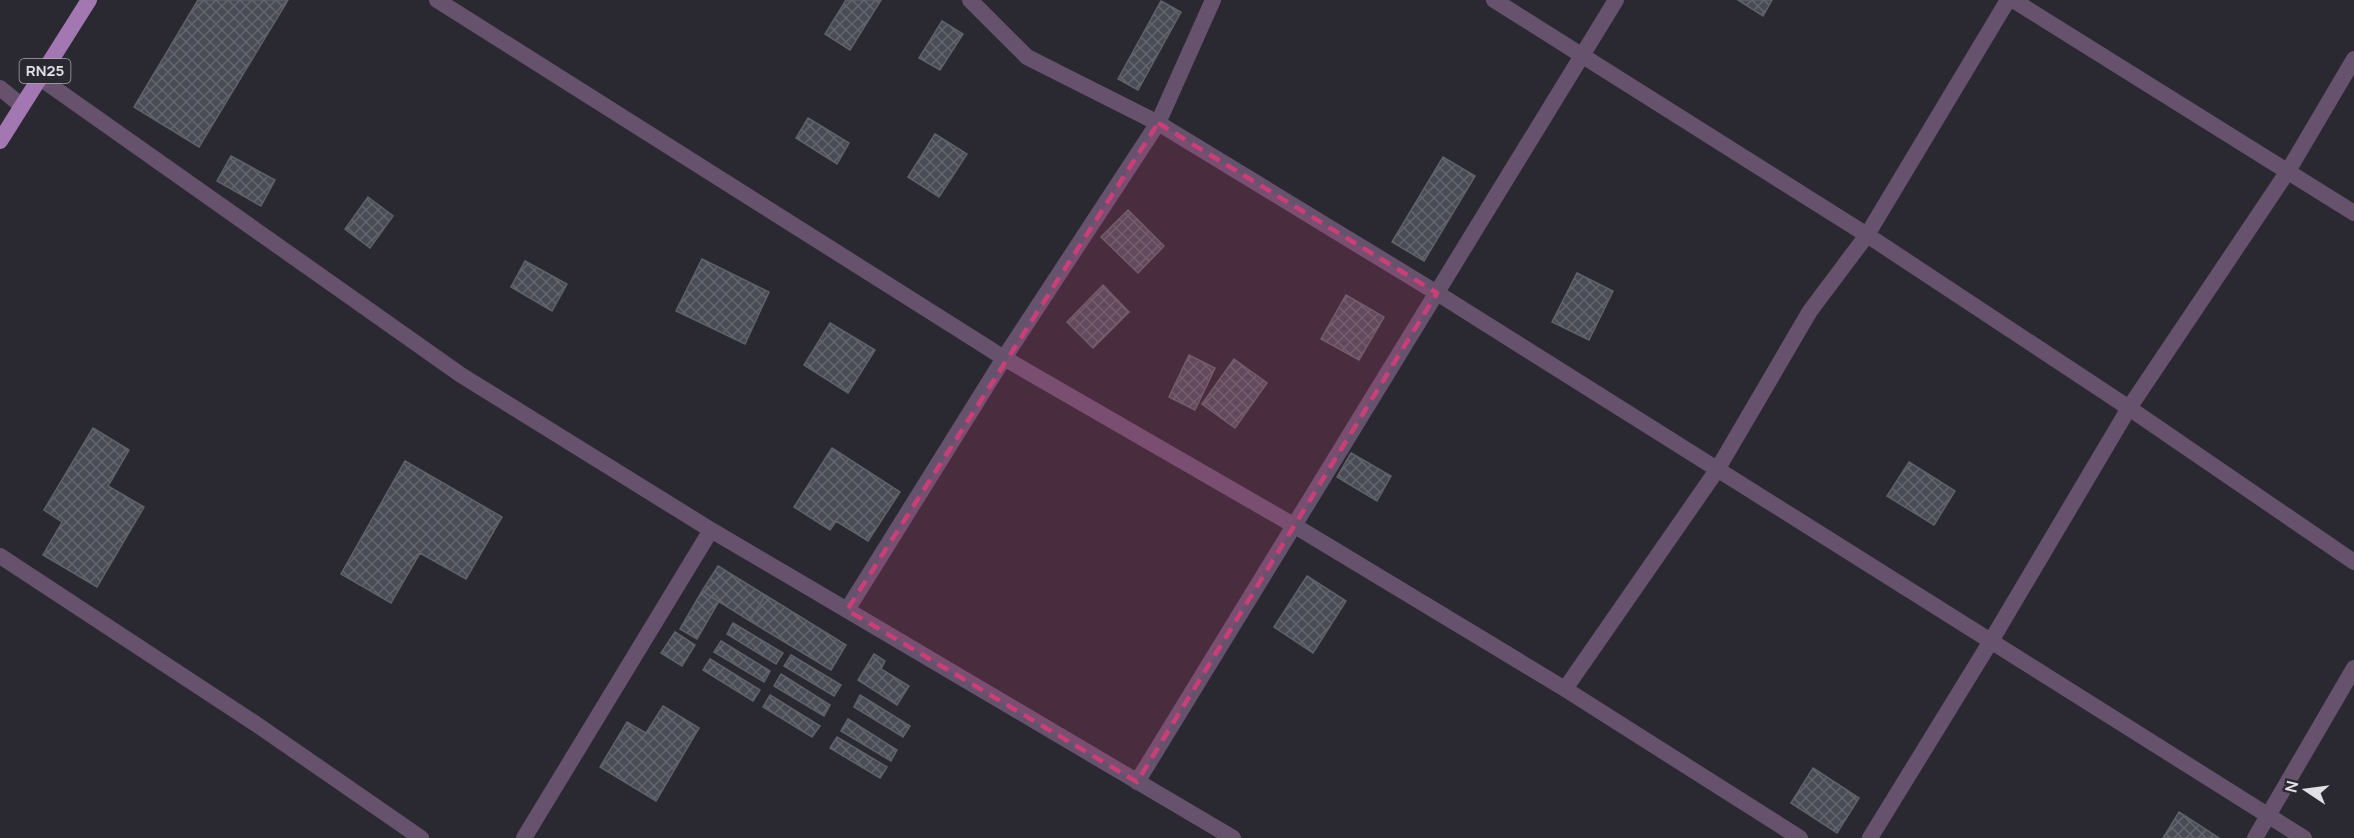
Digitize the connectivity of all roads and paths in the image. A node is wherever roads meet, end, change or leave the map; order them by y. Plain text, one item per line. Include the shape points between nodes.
1 (89, 0) edge
2 (437, 0) edge
3 (970, 0) edge
4 (1213, 0) edge
5 (1494, 0) edge
6 (1616, 0) edge
7 (2008, 0) edge
8 (2013, 0) edge
9 (1582, 56) junction
10 (2354, 59) edge
11 (40, 78) junction
12 (0, 88) edge
13 (22, 106) junction
14 (1158, 123) junction
15 (0, 141) edge
16 (2288, 171) junction
17 (2354, 213) edge
18 (1868, 236) junction
19 (1437, 293) junction
20 (1004, 358) junction
21 (2129, 408) junction
22 (1717, 470) junction
23 (1295, 526) junction
24 (711, 530) junction
25 (0, 556) edge
26 (2354, 562) edge
27 (848, 610) junction
28 (1991, 641) junction
29 (2354, 669) edge
30 (1565, 689) junction
31 (1137, 782) junction
32 (2270, 815) junction
33 (422, 838) edge
34 (524, 838) edge
35 (1233, 838) edge
36 (1800, 838) edge
37 (1870, 838) edge
38 (2255, 838) edge
39 (2304, 838) edge

1 - 11 main road, RN25
2 - 20 street
3 - 14 street via 1027,57
4 - 14 street
5 - 9 street
6 - 9 street
7 - 18 street
8 - 16 street
9 - 18 street
9 - 19 street
10 - 16 street
11 - 13 main road, RN25
11 - 24 street via 461,375
12 - 13 street
13 - 15 main road, RN25
14 - 19 street
14 - 20 street
16 - 17 street
16 - 21 street
18 - 21 street
18 - 22 street via 1810,311
19 - 22 street
19 - 23 street
20 - 23 street
20 - 27 street
21 - 26 street
21 - 28 street
22 - 28 street
22 - 30 street
23 - 30 street
23 - 31 street
24 - 27 street
24 - 34 street
25 - 33 street
27 - 31 street
28 - 32 street
28 - 37 street
29 - 32 street
30 - 36 street
31 - 35 street
32 - 38 street
32 - 39 street

